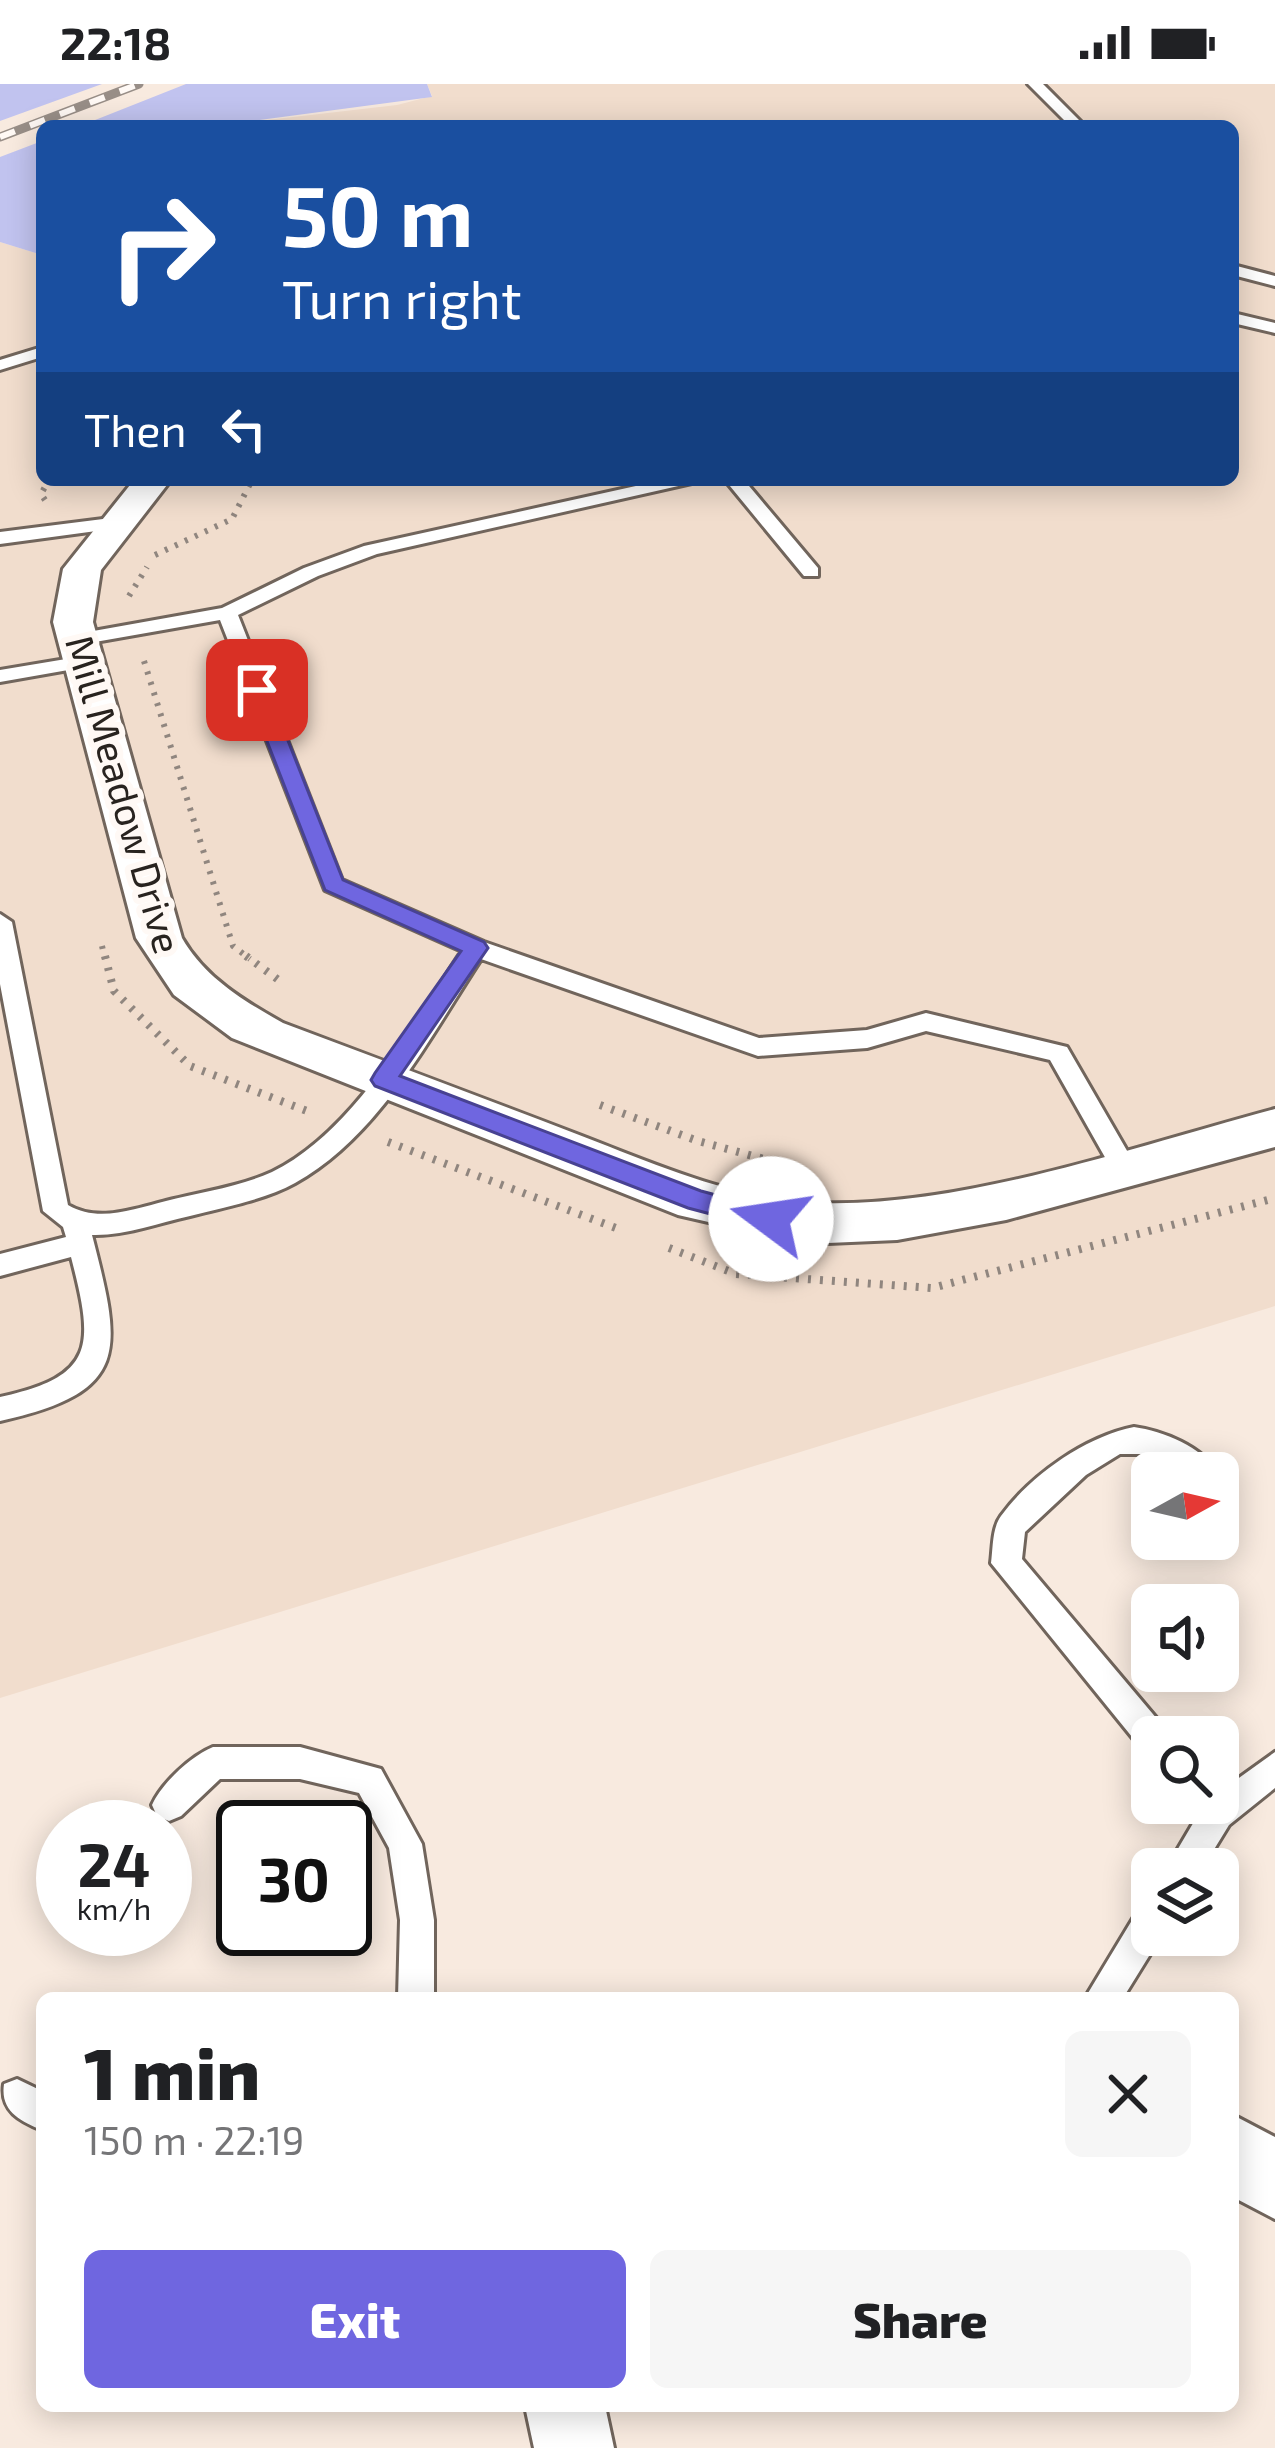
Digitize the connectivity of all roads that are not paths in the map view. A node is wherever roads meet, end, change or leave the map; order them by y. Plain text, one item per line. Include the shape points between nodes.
1 (1046, 84) edge
2 (1035, 85) edge
3 (1072, 120) edge
4 (1239, 271) edge
5 (1275, 280) edge
6 (1239, 319) edge
7 (1275, 328) edge
8 (36, 354) edge
9 (0, 364) edge
10 (145, 486) edge
11 (660, 486) edge
12 (739, 486) edge
13 (119, 523) junction
14 (0, 538) edge
15 (811, 572) dead end
16 (227, 613) junction
17 (81, 650) junction
18 (0, 676) edge
19 (0, 922) edge
20 (476, 948) junction
21 (384, 1080) junction
22 (1275, 1128) edge
23 (1124, 1168) junction
24 (78, 1235) junction
25 (0, 1265) edge
26 (0, 1409) edge
27 (1168, 1452) edge
28 (1134, 1716) edge
29 (1275, 1768) edge
30 (1239, 1791) edge
31 (174, 1800) edge
32 (1131, 1953) edge
33 (416, 1992) edge
34 (1107, 1992) edge
35 (1239, 2156) edge
36 (1275, 2182) edge
37 (567, 2412) edge
38 (574, 2448) edge

1 - 2 lane
2 - 3 lane
4 - 5 lane
6 - 7 lane
8 - 9 lane
10 - 13 street, Mill Meadow Drive
11 - 16 lane via 371,550
12 - 15 lane
13 - 14 lane
13 - 17 street, Mill Meadow Drive via 82,569 73,622
16 - 17 lane
16 - 20 lane via 333,884
17 - 18 lane
17 - 21 street, Mill Meadow Drive via 173,967 266,1035
19 - 24 lane via 56,1211
20 - 21 lane
20 - 23 lane via 758,1047 866,1040 926,1022 1058,1053
21 - 23 street, Mill Meadow Drive via 697,1201 771,1219 839,1225 980,1205
21 - 24 lane via 287,1177
22 - 23 street, Mill Meadow Drive
24 - 25 lane
24 - 26 lane via 100,1344 84,1377 61,1394
27 - 28 lane via 1150,1441 1123,1440 1093,1452 1011,1526 1006,1563
29 - 30 lane
31 - 33 lane via 213,1763 300,1763 369,1780 404,1844 417,1920
32 - 34 lane
35 - 36 street
37 - 38 street

